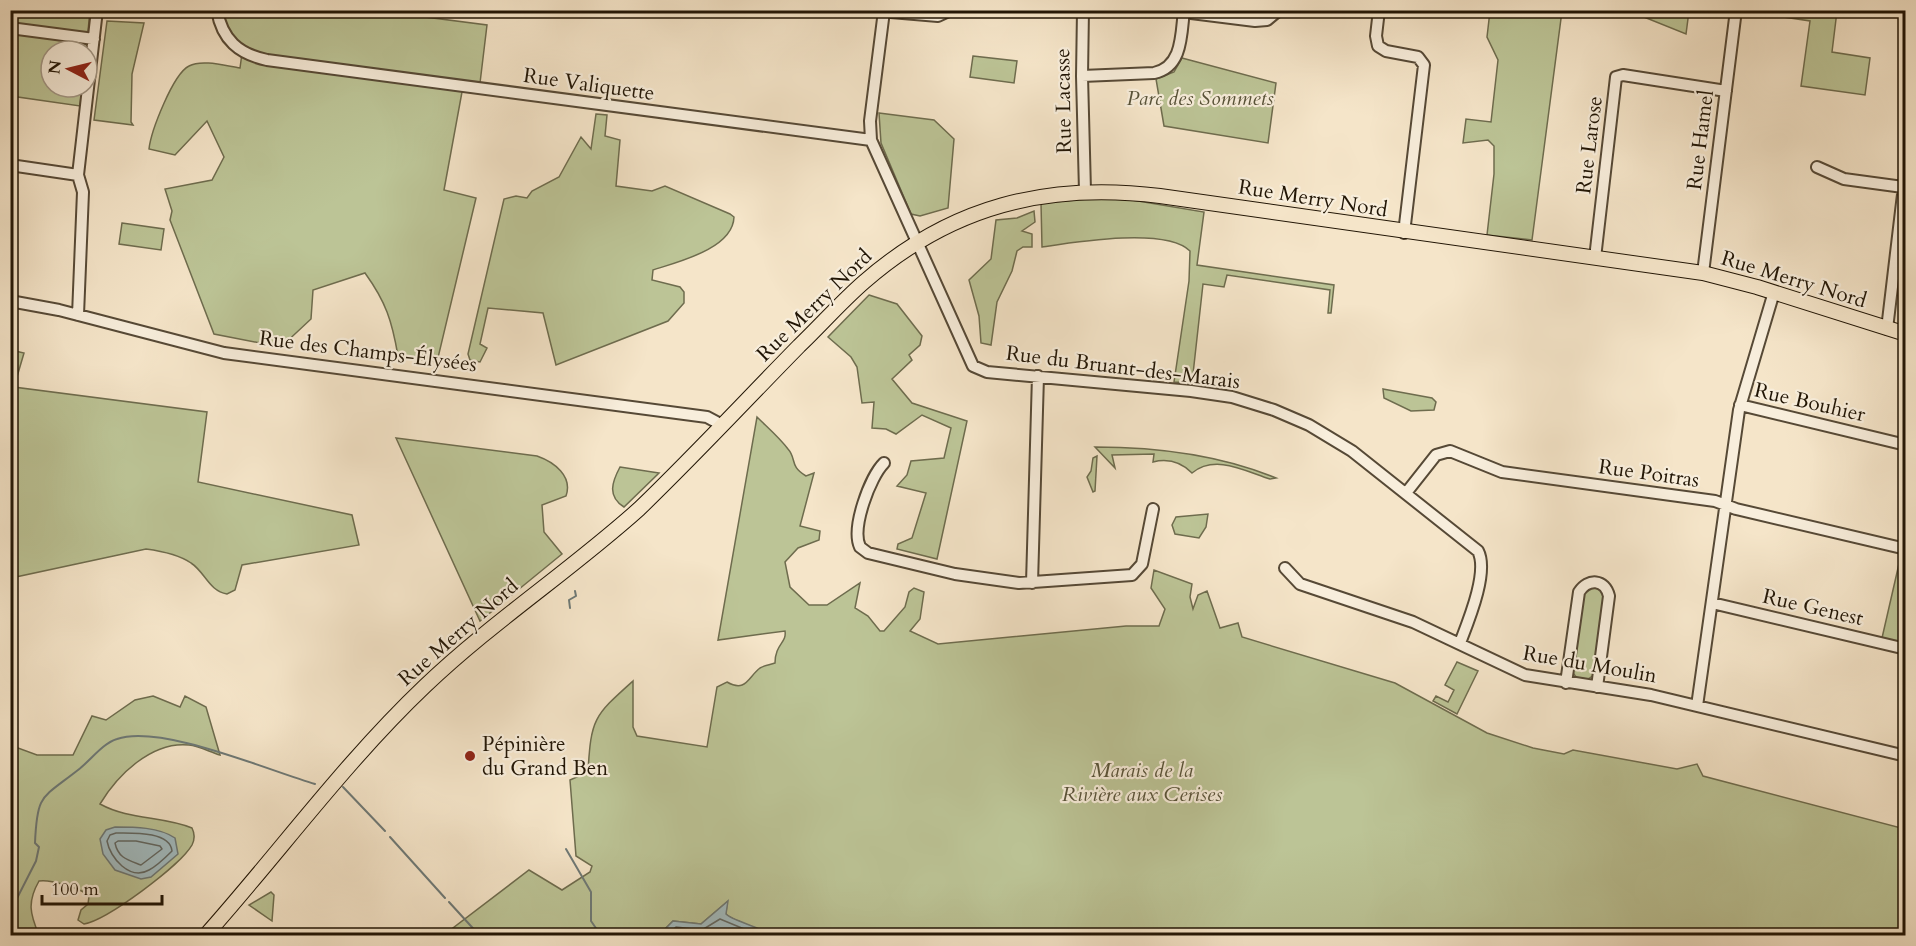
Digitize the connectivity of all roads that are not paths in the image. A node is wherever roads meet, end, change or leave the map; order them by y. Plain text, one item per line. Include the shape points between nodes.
1 (98, 10) edge
2 (217, 10) edge
3 (879, 10) edge
4 (951, 10) edge
5 (1083, 10) edge
6 (1279, 10) edge
7 (1379, 10) edge
8 (1736, 10) edge
9 (884, 11) edge
10 (1184, 11) edge
11 (10, 28) edge
12 (94, 39) joint
13 (1082, 76) junction
14 (1726, 91) junction
15 (87, 99) edge
16 (871, 140) junction
17 (10, 165) edge
18 (1817, 167) dead end
19 (1905, 169) edge
20 (78, 175) junction
21 (1904, 187) junction
22 (1085, 191) junction
23 (1404, 233) junction
24 (916, 243) junction
25 (1595, 258) junction
26 (1703, 273) junction
27 (1774, 292) junction
28 (10, 301) edge
29 (78, 315) junction
30 (1887, 329) junction
31 (1905, 334) edge
32 (1038, 376) junction
33 (1740, 405) junction
34 (722, 425) junction
35 (1905, 445) edge
36 (884, 462) dead end
37 (1406, 493) junction
38 (1725, 505) junction
39 (1153, 509) dead end
40 (1905, 549) edge
41 (1285, 568) dead end
42 (1032, 583) junction
43 (1712, 603) junction
44 (1460, 644) junction
45 (1905, 649) edge
46 (1566, 683) junction
47 (1597, 687) junction
48 (1697, 706) junction
49 (1905, 756) edge
50 (205, 936) edge

1 - 12 street
2 - 16 street, Rue Valiquette via 223,31 233,45 250,56 267,60
3 - 9 street
4 - 9 street via 938,16
5 - 13 street, Rue Lacasse
6 - 10 street via 1267,20 1255,21
7 - 23 street via 1378,46 1421,59 1424,69
8 - 14 street, Rue Hamel
9 - 16 street
10 - 13 street via 1177,55 1166,69
11 - 12 street
13 - 22 street, Rue Lacasse
14 - 25 street, Rue Larose via 1616,77
14 - 26 street, Rue Hamel
15 - 20 street
16 - 24 street
17 - 20 street
18 - 21 street via 1844,180
19 - 21 street
20 - 29 street via 83,192
21 - 30 street
22 - 23 main road, Rue Merry Nord via 1160,196
22 - 24 main road, Rue Merry Nord via 1037,196 989,208
23 - 25 main road, Rue Merry Nord
24 - 32 street, Rue du Bruant-des-Marais via 970,363 982,371
24 - 34 main road, Rue Merry Nord via 850,295
25 - 26 main road, Rue Merry Nord
26 - 27 main road, Rue Merry Nord
27 - 30 main road, Rue Merry Nord
27 - 33 street
28 - 29 street, Rue des Champs-Élysées
29 - 34 street, Rue des Champs-Élysées via 224,353 707,417
30 - 31 main road, Rue Merry Nord
32 - 37 street, Rue du Bruant-des-Marais via 1191,391 1253,403 1323,433
32 - 42 street
33 - 35 street, Rue Bouhier
33 - 38 street
34 - 50 main road, Rue Merry Nord via 620,525 484,633 423,688 345,771
36 - 42 street via 868,489 858,534 863,550 956,574
37 - 38 street, Rue Poitras via 1436,455 1446,451 1502,472
37 - 44 street, Rue du Bruant-des-Marais via 1480,554 1475,602
38 - 40 street, Rue Poitras
38 - 43 street
39 - 42 street via 1142,564 1135,574
41 - 44 street, Rue du Moulin via 1300,584 1378,608
43 - 45 street, Rue Genest
43 - 48 street
44 - 46 street, Rue du Moulin via 1513,671
46 - 47 street, Rue du Moulin
46 - 47 street via 1579,592 1586,584 1596,582 1610,596
47 - 48 street, Rue du Moulin
48 - 49 street, Rue du Moulin

